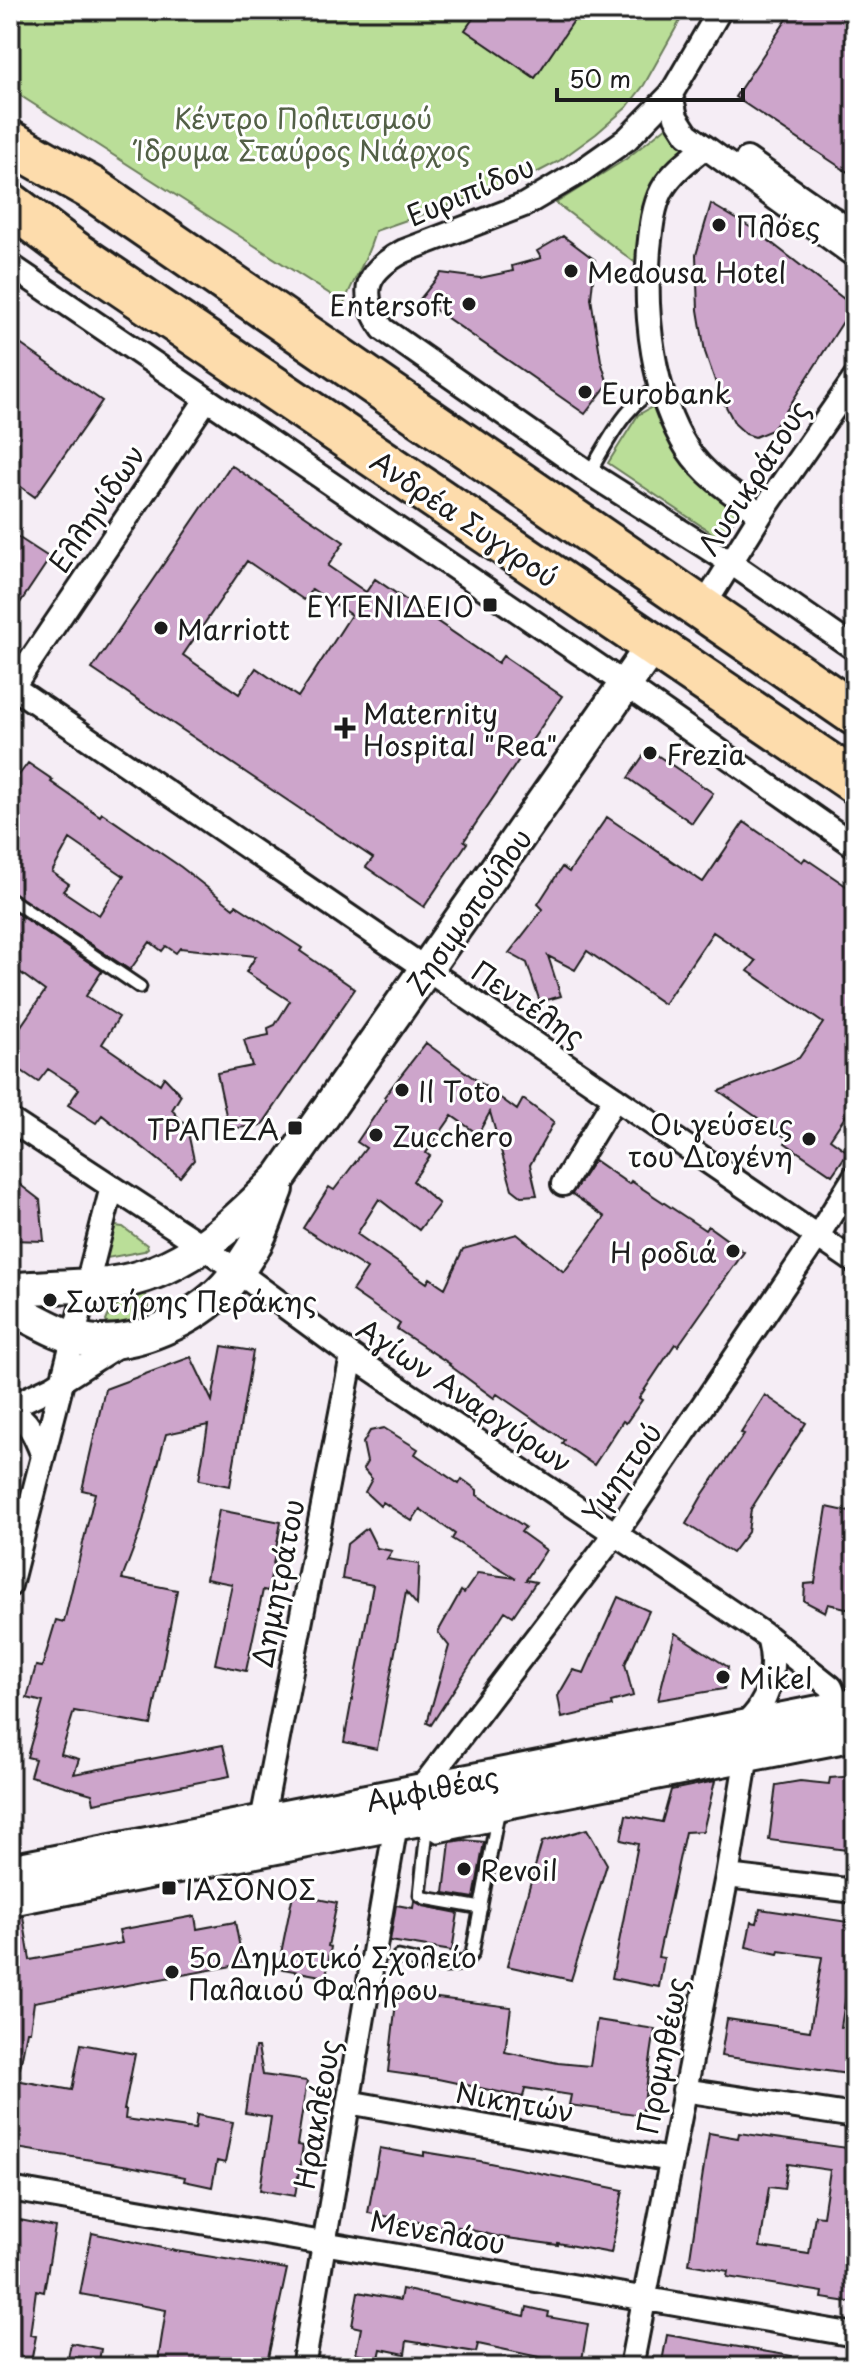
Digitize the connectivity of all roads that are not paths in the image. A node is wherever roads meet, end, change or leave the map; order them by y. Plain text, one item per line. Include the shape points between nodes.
1 (720, 10) edge
2 (671, 94) junction
3 (10, 122) edge
4 (10, 142) edge
5 (705, 147) junction
6 (91, 188) junction
7 (10, 204) edge
8 (10, 218) edge
9 (855, 234) edge
10 (75, 253) junction
11 (855, 256) edge
12 (10, 265) edge
13 (855, 378) edge
14 (662, 387) junction
15 (206, 400) junction
16 (589, 473) junction
17 (761, 514) junction
18 (731, 563) junction
19 (702, 609) junction
20 (653, 645) junction
21 (855, 649) edge
22 (626, 685) junction
23 (11, 687) edge
24 (855, 714) edge
25 (855, 782) edge
26 (855, 846) edge
27 (10, 899) edge
28 (427, 970) junction
29 (140, 987) dead end
30 (615, 1098) junction
31 (10, 1120) edge
32 (281, 1176) junction
33 (855, 1176) edge
34 (563, 1184) dead end
35 (112, 1187) junction
36 (817, 1237) junction
37 (204, 1247) junction
38 (855, 1262) edge
39 (237, 1271) junction
40 (87, 1285) junction
41 (10, 1290) edge
42 (10, 1307) edge
43 (74, 1337) junction
44 (125, 1340) junction
45 (352, 1356) junction
46 (63, 1380) junction
47 (10, 1409) edge
48 (43, 1456) junction
49 (616, 1533) junction
50 (10, 1585) edge
51 (768, 1637) junction
52 (850, 1716) edge
53 (744, 1741) junction
54 (497, 1814) junction
55 (415, 1816) junction
56 (262, 1821) junction
57 (10, 1871) edge
58 (727, 1876) junction
59 (855, 1891) edge
60 (10, 1899) edge
61 (481, 1908) junction
62 (398, 1957) dead end
63 (684, 2090) junction
64 (348, 2102) junction
65 (855, 2116) edge
66 (671, 2160) junction
67 (10, 2189) edge
68 (324, 2242) junction
69 (644, 2298) junction
70 (855, 2335) edge
71 (303, 2367) edge
72 (631, 2367) edge

1 - 2 street, Ευριπίδου
2 - 5 street via 676,117
2 - 9 street via 697,124
2 - 16 street, Ευριπίδου via 627,139 580,172 524,205 387,260 368,289 368,303 383,329
3 - 6 highway
4 - 6 highway
5 - 11 street
5 - 14 street via 662,190 651,224 648,305
6 - 19 highway, Ανδρέα Συγγρού
7 - 10 highway
8 - 10 highway
10 - 20 highway, Ανδρέα Συγγρού
12 - 15 street, Ανδρέα Συγγρού
13 - 17 street, Λυσικράτους
14 - 16 lane via 632,406
14 - 17 street via 688,451 709,475
15 - 22 street, Ανδρέα Συγγρού
15 - 23 street, Ελληνίδων
16 - 18 street
17 - 18 street, Λυσικράτους
18 - 19 street, Λυσικράτους
18 - 21 street
19 - 24 highway, Ανδρέα Συγγρού
20 - 22 main road, Ζησιμοπούλου
20 - 25 highway, Ανδρέα Συγγρού
22 - 26 street, Ανδρέα Συγγρού
22 - 28 main road, Ζησιμοπούλου
23 - 28 street, Πεντέλης
27 - 29 lane
28 - 30 street, Πεντέλης
28 - 32 main road, Ζησιμοπούλου
30 - 34 street
30 - 36 street, Πεντέλης
31 - 35 street, Αγίων Αναργύρων
32 - 37 main road, Ζησιμοπούλου
32 - 39 main road, Ζησιμοπούλου via 253,1249
33 - 36 street, Υμηττού
35 - 37 street, Αγίων Αναργύρων
35 - 40 street
36 - 38 street, Πεντέλης
36 - 49 street, Υμηττού
37 - 39 street, Αγίων Αναργύρων
37 - 40 main road, Ζησιμοπούλου via 137,1278
39 - 44 main road, Ζησιμοπούλου via 196,1310
39 - 45 street, Αγίων Αναργύρων
40 - 41 main road, Ζησιμοπούλου
40 - 43 street
42 - 43 main road, Ζησιμοπούλου
43 - 44 main road, Ζησιμοπούλου
43 - 46 street
44 - 46 street
45 - 49 street, Αγίων Αναργύρων
45 - 56 street, Δημητράτου
46 - 47 street
46 - 48 street
47 - 48 street via 33,1431
48 - 50 street
49 - 51 street, Αγίων Αναργύρων
49 - 55 street, Υμηττού
51 - 52 street, Αγίων Αναργύρων via 831,1687
51 - 53 street via 773,1660 768,1690
52 - 53 main road, Αμφιθέας
53 - 54 main road, Αμφιθέας
53 - 55 main road, Αμφιθέας
53 - 58 street, Προμηθέως
54 - 55 main road, Αμφιθέας
54 - 61 lane
55 - 56 main road, Αμφιθέας
55 - 60 main road, Αμφιθέας
55 - 61 lane via 420,1895
55 - 64 street, Ηρακλέους
56 - 57 main road, Αμφιθέας
58 - 59 street
58 - 63 street, Προμηθέως
61 - 62 lane via 472,1954 465,1963 451,1967
63 - 65 street
63 - 66 street, Προμηθέως
64 - 66 street, Νικητών
64 - 68 street, Ηρακλέους
66 - 69 street, Προμηθέως
67 - 68 street, Μενελάου
68 - 69 street, Μενελάου
68 - 71 street, Ηρακλέους
69 - 70 street, Μενελάου
69 - 72 street, Προμηθέως

